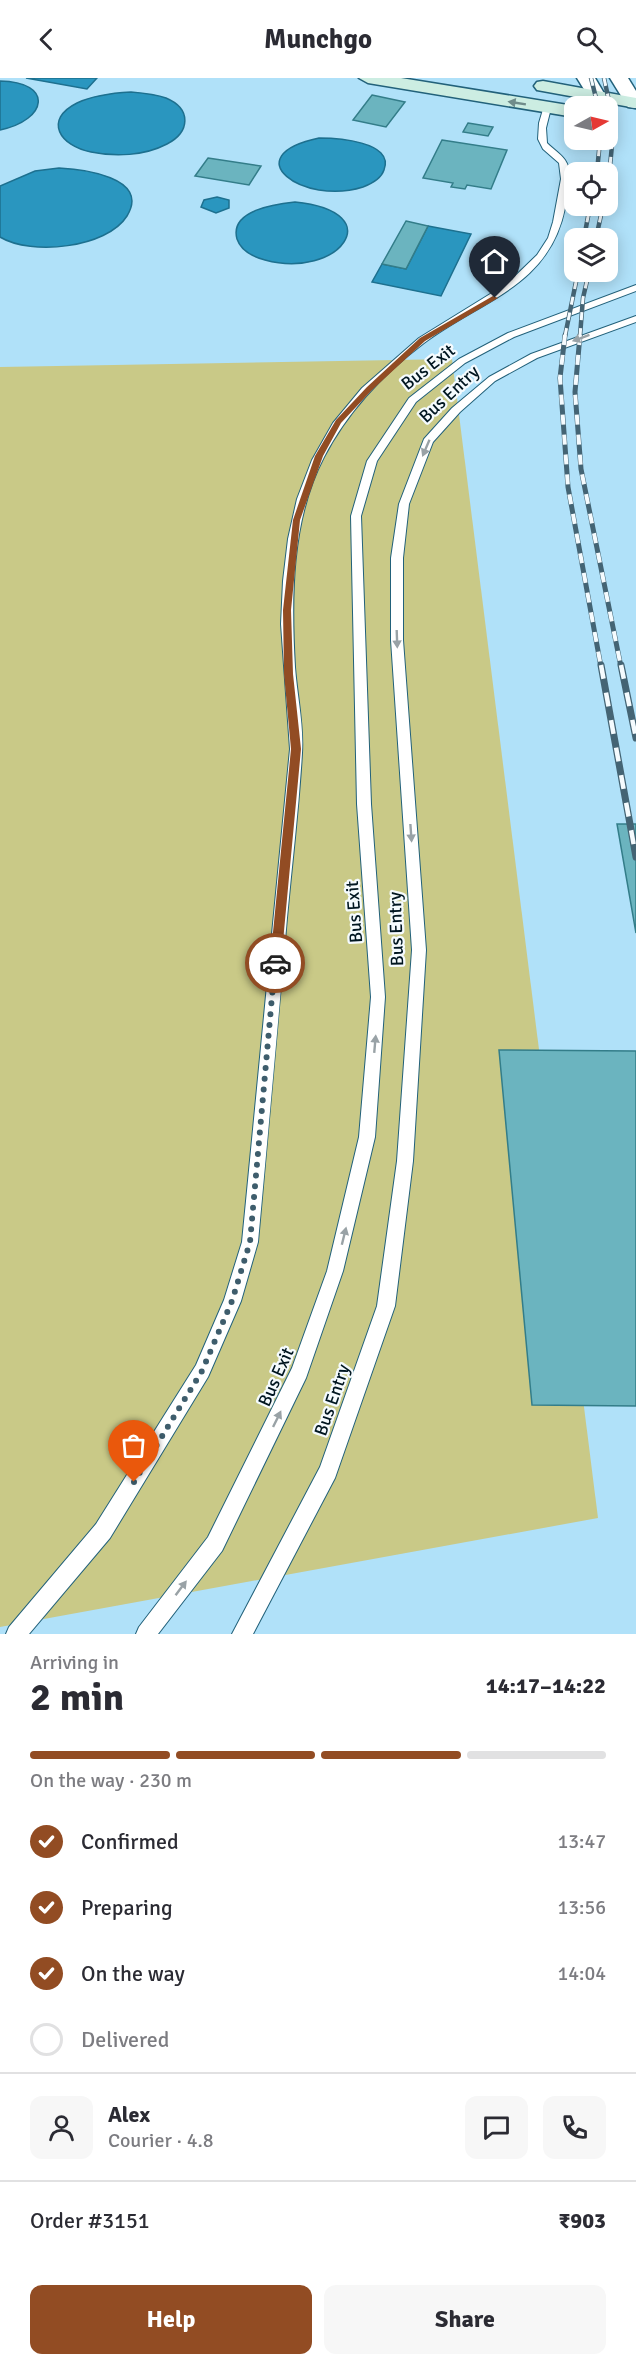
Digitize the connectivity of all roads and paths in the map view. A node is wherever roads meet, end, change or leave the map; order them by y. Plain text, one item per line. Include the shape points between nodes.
1 (368, 78) edge
2 (586, 78) edge
3 (619, 78) edge
4 (526, 84) dead end
5 (596, 95) junction
6 (547, 108) junction
7 (564, 111) edge
8 (634, 112) edge
9 (636, 288) edge
10 (636, 319) edge
11 (15, 1634) edge
12 (146, 1634) edge
13 (242, 1634) edge

6 -> 1 main road
2 - 5 street
3 - 8 street
4 - 5 main road
5 - 8 main road
6 - 7 main road
6 - 11 lane via 544,145 562,163 565,176 553,237 536,264 495,298 423,339 369,388 339,422 319,456 297,520 287,610 288,674 296,749 250,1242 232,1301 202,1371 103,1531
12 -> 9 lane, Bus Exit via 215,1544 300,1372 335,1271 368,1137 378,997 364,804 356,516 372,461 412,400 462,361 511,335
10 -> 13 lane, Bus Entry via 534,356 492,379 428,441 404,504 397,558 397,640 419,950 405,1161 386,1306 328,1471

